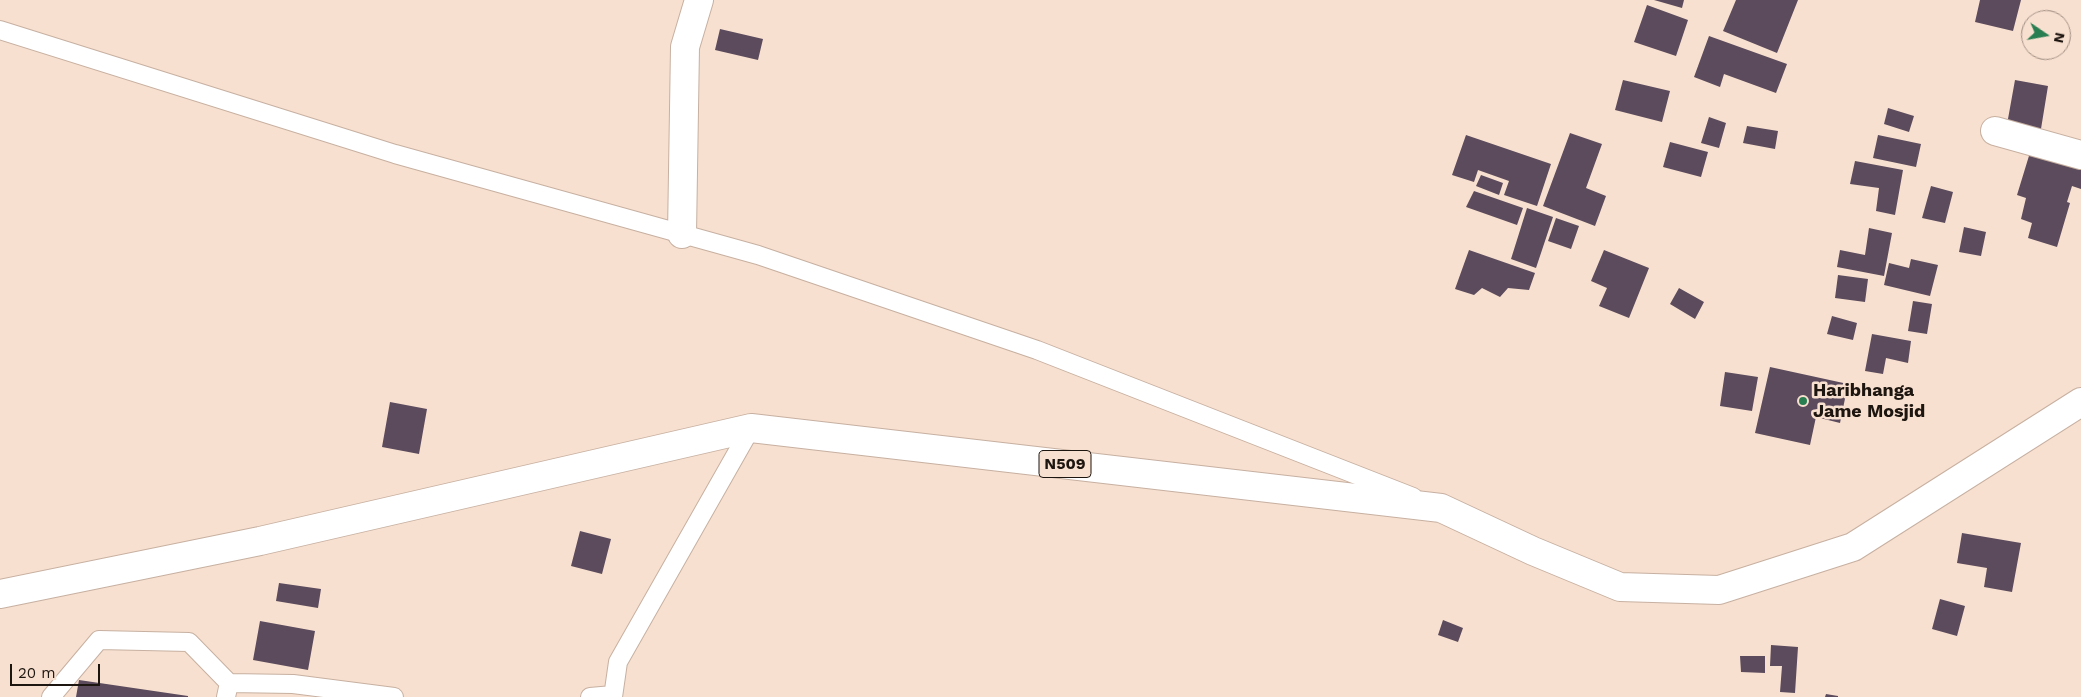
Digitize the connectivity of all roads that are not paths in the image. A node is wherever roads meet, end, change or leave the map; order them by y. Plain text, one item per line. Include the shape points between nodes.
1 (700, 0) edge
2 (0, 30) edge
3 (1995, 131) dead end
4 (2081, 155) edge
5 (682, 234) junction
6 (2081, 402) edge
7 (750, 428) junction
8 (1441, 508) junction
9 (0, 594) edge
10 (228, 690) edge
11 (613, 696) edge
12 (51, 697) edge
13 (394, 697) edge
14 (590, 697) edge

1 - 5 main road via 685,47
2 - 5 lane via 395,154
3 - 4 main road
5 - 8 lane via 758,255 1038,350
6 - 8 main road, N509 via 1853,547 1719,590 1620,587
7 - 8 main road, N509
7 - 9 main road, N509 via 260,541
7 - 11 lane via 618,662
10 - 12 lane via 189,642 99,640
10 - 13 lane via 293,684
11 - 14 lane

